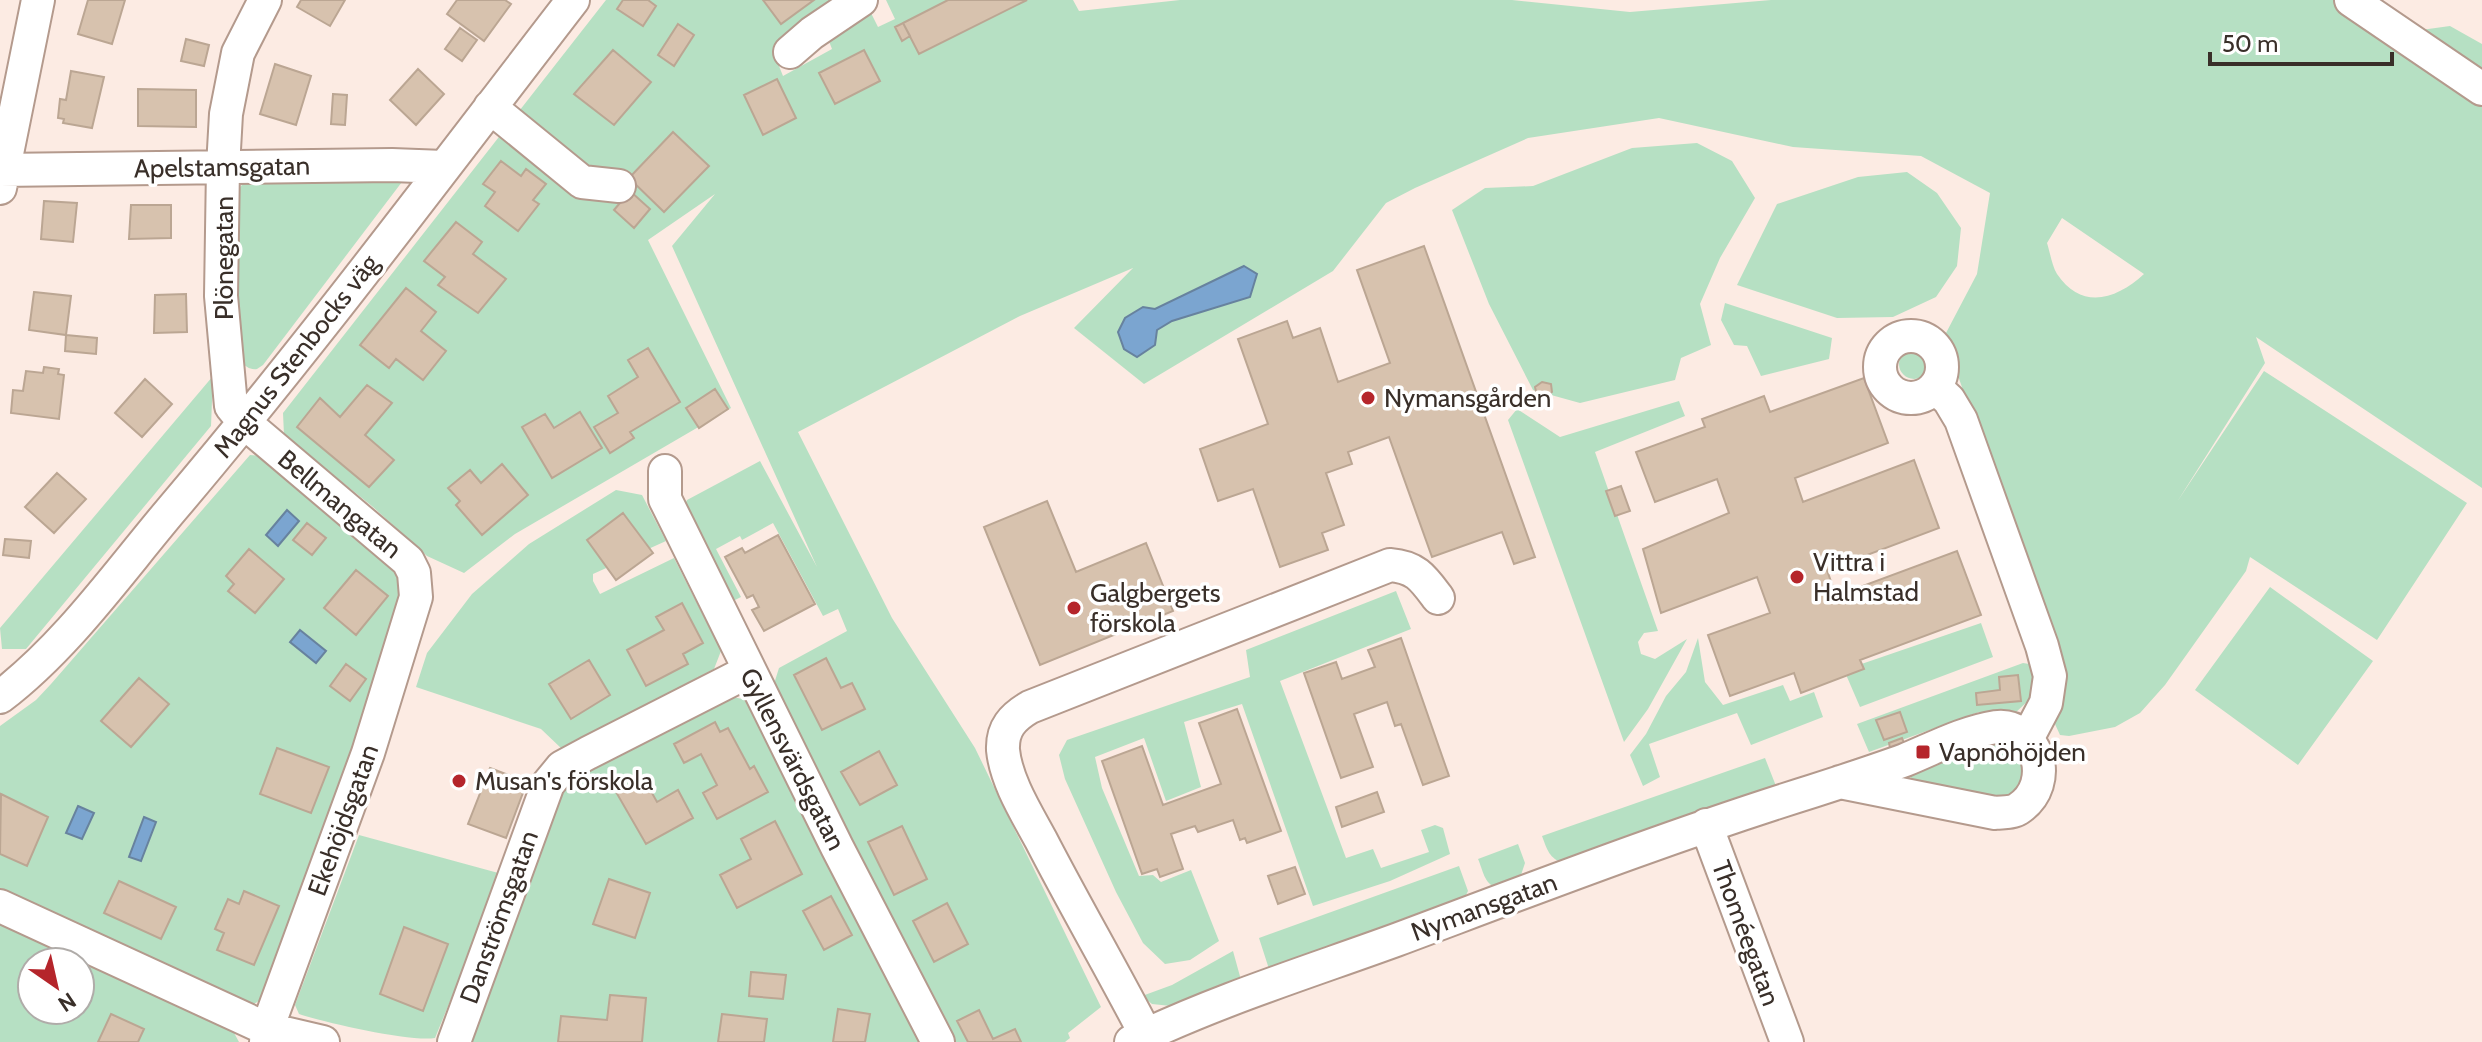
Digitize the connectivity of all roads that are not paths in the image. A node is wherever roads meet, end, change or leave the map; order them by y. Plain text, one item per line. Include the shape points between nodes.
1 (38, 0) edge
2 (265, 0) edge
3 (573, 0) edge
4 (861, 0) edge
5 (2351, 0) edge
6 (790, 52) dead end
7 (2482, 89) edge
8 (490, 107) junction
9 (223, 167) junction
10 (444, 167) junction
11 (1, 177) edge
12 (619, 186) dead end
13 (1935, 387) dead end
14 (245, 423) junction
15 (665, 471) dead end
16 (416, 597) joint
17 (1438, 598) dead end
18 (749, 671) junction
19 (1, 693) edge
20 (2026, 741) junction
21 (1840, 782) junction
22 (1706, 825) junction
23 (0, 906) edge
24 (267, 1036) edge
25 (1138, 1038) edge
26 (323, 1042) edge
27 (454, 1042) edge
28 (938, 1042) edge
29 (1787, 1042) edge

1 - 11 street
2 - 9 street, Plönegatan via 238,53
3 - 8 street, Magnus Stenbocks väg
4 - 6 street
5 - 7 street
8 - 10 street, Magnus Stenbocks väg
8 - 12 street via 582,182
9 - 10 street, Apelstamsgatan
9 - 11 street, Apelstamsgatan
9 - 14 street, Plönegatan via 221,296 231,406
10 - 14 street, Magnus Stenbocks väg
13 - 20 street via 1961,420 2050,676 2046,703
14 - 16 street, Bellmangatan via 408,561
14 - 19 street, Magnus Stenbocks väg via 65,635
15 - 18 street, Gyllensvärdsgatan via 665,499
16 - 24 street, Ekehöjdsgatan via 368,753
17 - 25 street via 1408,566 1390,565 1030,707 1010,721 1003,752 1011,777
18 - 27 street, Danströmsgatan via 562,767 548,784
18 - 28 street, Gyllensvärdsgatan
20 - 21 street, Nymansgatan via 2019,732 2000,726
20 - 21 street, Nymansgatan via 2040,765 2040,781 2016,811 1995,813
21 - 22 street, Nymansgatan
22 - 25 street, Nymansgatan
22 - 29 street, Thoméegatan
23 - 24 street
24 - 26 street

